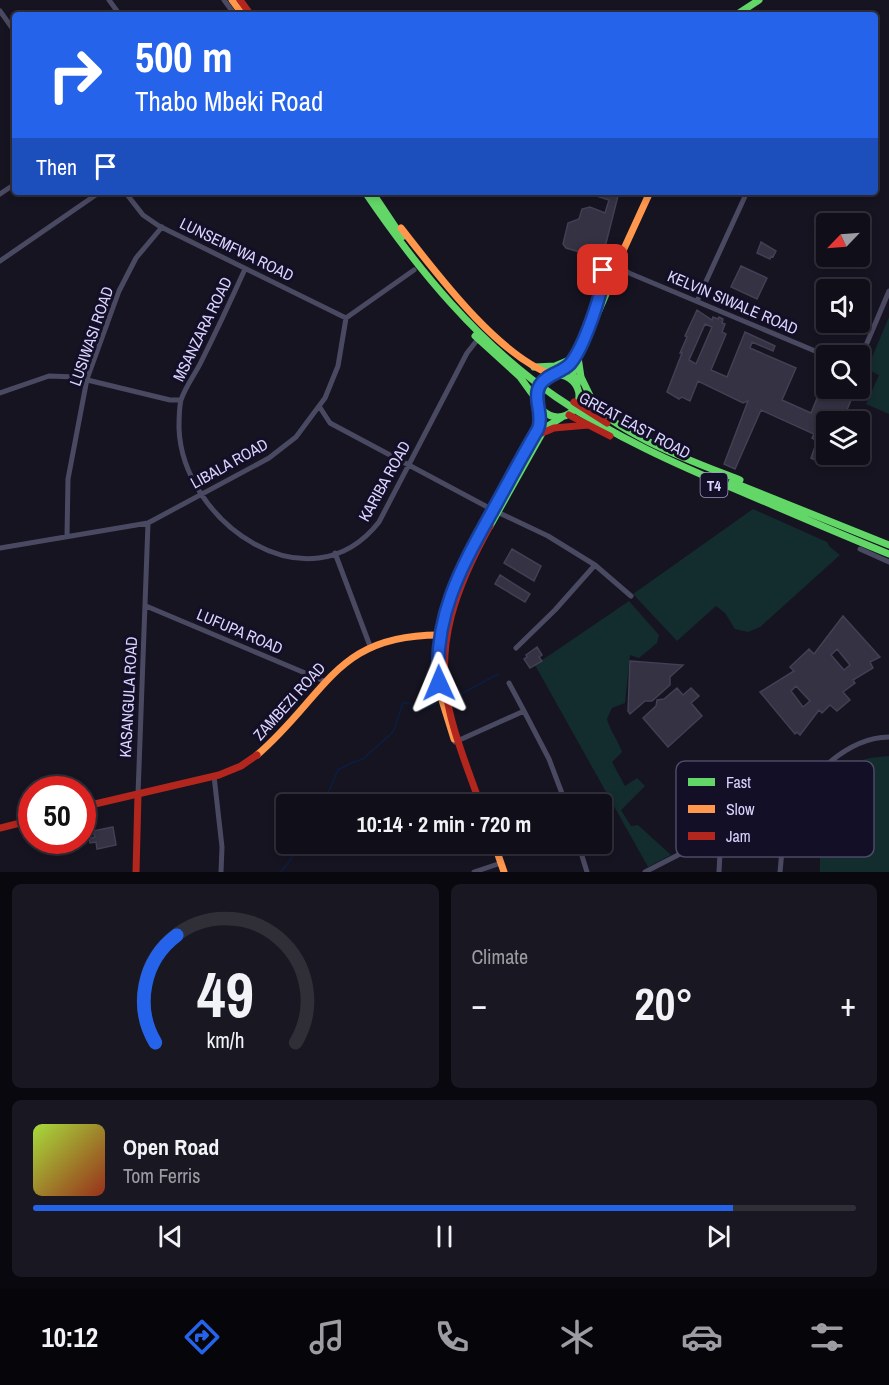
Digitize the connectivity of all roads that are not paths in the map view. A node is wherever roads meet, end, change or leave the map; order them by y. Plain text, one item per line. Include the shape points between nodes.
1 (759, 0) edge
2 (0, 11) edge
3 (741, 12) edge
4 (12, 28) edge
5 (96, 195) edge
6 (126, 195) edge
7 (368, 195) edge
8 (373, 195) edge
9 (649, 195) edge
10 (746, 195) edge
11 (378, 207) junction
12 (162, 227) junction
13 (634, 227) junction
14 (608, 259) junction
15 (0, 261) edge
16 (616, 268) junction
17 (245, 269) junction
18 (414, 270) junction
19 (603, 270) junction
20 (889, 291) edge
21 (697, 301) junction
22 (346, 318) junction
23 (478, 339) junction
24 (866, 345) edge
25 (816, 351) edge
26 (576, 358) junction
27 (529, 371) junction
28 (554, 375) junction
29 (87, 379) junction
30 (577, 385) junction
31 (0, 393) edge
32 (580, 395) junction
33 (181, 400) junction
34 (539, 405) junction
35 (319, 406) junction
36 (566, 416) junction
37 (592, 417) junction
38 (542, 433) junction
39 (409, 466) junction
40 (202, 494) junction
41 (495, 511) junction
42 (148, 523) junction
43 (67, 536) junction
44 (889, 546) edge
45 (0, 548) edge
46 (860, 549) dead end
47 (335, 553) junction
48 (889, 554) edge
49 (889, 562) edge
50 (595, 565) junction
51 (631, 596) dead end
52 (146, 606) junction
53 (443, 634) junction
54 (370, 646) junction
55 (516, 648) dead end
56 (324, 681) junction
57 (509, 683) dead end
58 (524, 711) junction
59 (889, 737) edge
60 (457, 741) junction
61 (831, 761) edge
62 (214, 776) junction
63 (138, 794) junction
64 (473, 794) edge
65 (476, 794) edge
66 (562, 794) edge
67 (96, 804) edge
68 (18, 824) edge
69 (0, 828) edge
70 (581, 854) edge
71 (679, 857) edge
72 (720, 857) edge
73 (782, 857) edge
74 (499, 867) edge
75 (656, 870) edge
76 (136, 872) edge
77 (221, 872) edge
78 (474, 872) edge
79 (504, 872) edge
80 (586, 872) edge
81 (645, 872) edge
82 (719, 872) edge
83 (780, 872) edge

1 - 3 main road
2 - 4 street
5 - 15 street
6 - 12 street, LUNSEMFWA ROAD via 143,215
7 - 11 main road, GREAT EAST ROAD / T4
8 - 11 main road, GREAT EAST ROAD / T4
9 - 13 main road
10 - 21 street
11 - 18 main road, GREAT EAST ROAD / T4 via 383,225
11 - 27 main road, GREAT EAST ROAD / T4 via 442,290
12 - 17 street, LUNSEMFWA ROAD
12 - 29 street, LUSIWASI ROAD via 136,258 119,291
13 - 14 main road
13 - 16 main road
14 - 16 main road via 614,260
14 - 19 main road via 603,262
16 - 19 main road via 607,273
16 - 21 street, KELVIN SIWALE ROAD
16 - 26 main road
17 - 22 street, LUNSEMFWA ROAD
17 - 33 street, MSANZARA ROAD
18 - 22 street
18 - 23 main road, GREAT EAST ROAD / T4
19 - 26 main road via 601,295
20 - 24 street
21 - 25 street, KELVIN SIWALE ROAD
22 - 35 street, LIBALA ROAD via 338,366
23 - 34 main road, GREAT EAST ROAD / T4 via 520,377
23 - 39 street, KARIBA ROAD
26 - 27 main road
26 - 28 main road
26 - 30 main road via 573,370
26 - 37 main road
27 - 28 main road, GREAT EAST ROAD / T4
27 - 37 main road, GREAT EAST ROAD / T4
28 - 30 main road via 568,377
28 - 34 main road via 541,384
29 - 31 street via 49,376
29 - 33 street
29 - 43 street, LUSIWASI ROAD via 68,479
30 - 32 main road
32 - 36 main road via 577,407
32 - 37 main road, GREAT EAST ROAD / T4
33 - 40 street, KARIBA ROAD via 181,445
34 - 36 main road via 551,416
34 - 41 main road via 538,429
35 - 39 street via 330,423
35 - 40 street, LIBALA ROAD via 282,449
36 - 37 main road, GREAT EAST ROAD / T4
36 - 38 main road via 548,425
37 - 38 main road
37 - 44 main road, GREAT EAST ROAD / T4 via 617,424
37 - 48 main road, GREAT EAST ROAD / T4 via 699,478
38 - 41 main road
39 - 41 street
39 - 47 street, KARIBA ROAD via 368,536
40 - 42 street, LIBALA ROAD
40 - 47 street, KARIBA ROAD via 227,527 264,549 298,558
41 - 50 street via 548,536
41 - 53 main road via 456,578 446,605
42 - 43 street, LIBALA ROAD
42 - 52 street, KASANGULA ROAD
43 - 45 street, LIBALA ROAD
46 - 49 street
47 - 54 street
50 - 51 street
50 - 55 street
52 - 56 street, LUFUPA ROAD
52 - 63 street, KASANGULA ROAD
53 - 54 main road, ZAMBEZI ROAD via 396,638
53 - 60 main road via 438,661 441,698
54 - 56 main road, ZAMBEZI ROAD via 344,662
56 - 62 main road, ZAMBEZI ROAD via 259,754
57 - 58 street
58 - 60 street
58 - 66 street
59 - 61 street via 867,741
60 - 64 main road
60 - 65 main road
62 - 63 main road, ZAMBEZI ROAD
62 - 77 street
63 - 67 main road, ZAMBEZI ROAD
63 - 76 main road, KASANGULA ROAD
68 - 69 main road
70 - 80 street
71 - 75 street
72 - 82 street
73 - 83 street
74 - 78 street
74 - 79 main road
75 - 81 street

